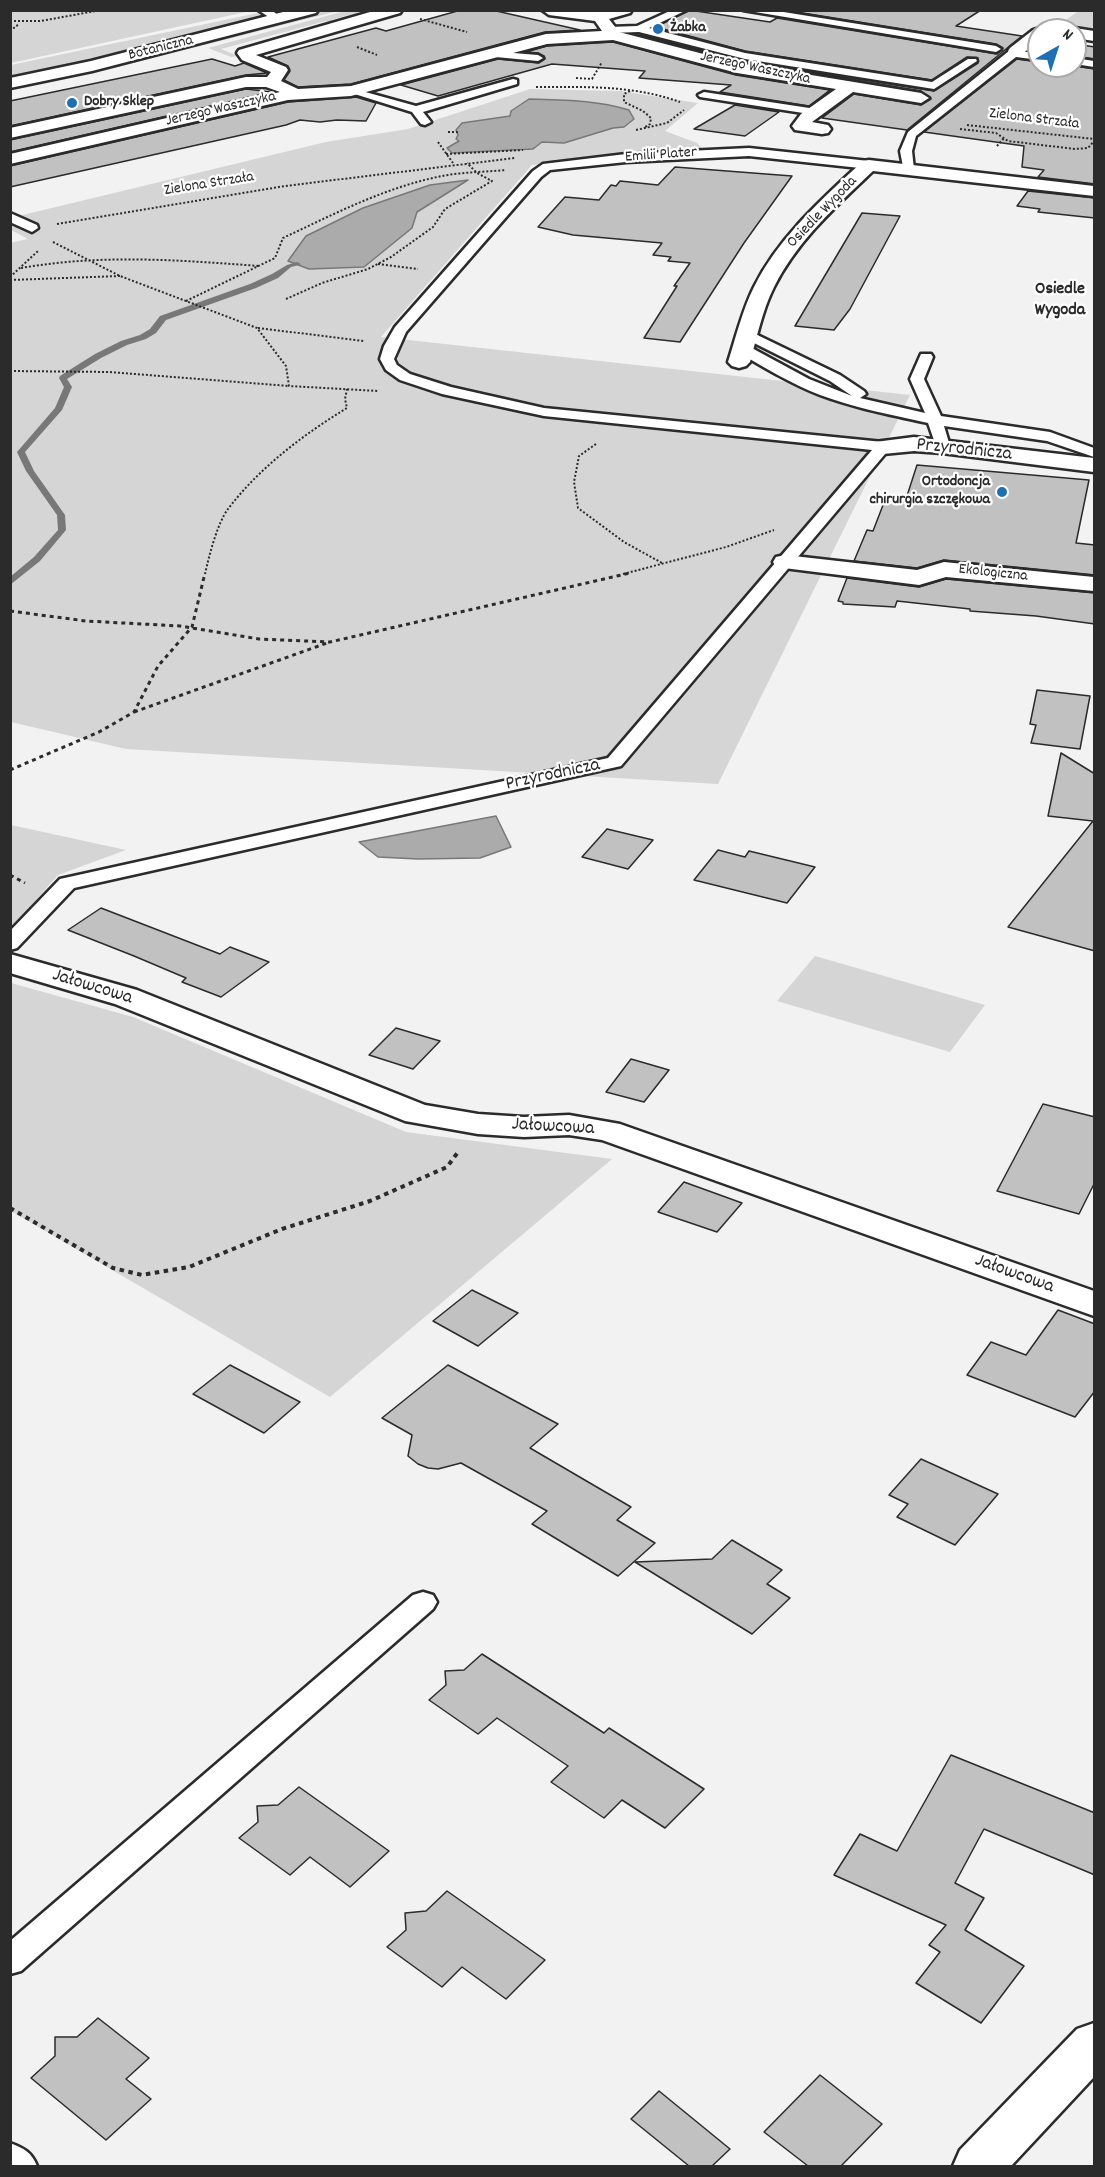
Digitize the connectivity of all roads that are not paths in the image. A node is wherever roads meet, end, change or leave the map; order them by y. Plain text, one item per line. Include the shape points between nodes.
1 (263, 10) edge
2 (311, 10) edge
3 (395, 10) edge
4 (549, 10) edge
5 (625, 10) edge
6 (682, 10) edge
7 (748, 10) edge
8 (279, 19) junction
9 (608, 27) junction
10 (639, 29) junction
11 (1027, 42) edge
12 (996, 49) dead end
13 (1015, 52) junction
14 (489, 54) junction
15 (1027, 54) edge
16 (538, 58) dead end
17 (972, 61) dead end
18 (268, 82) junction
19 (513, 82) dead end
20 (10, 83) edge
21 (849, 87) junction
22 (351, 91) junction
23 (288, 94) junction
24 (704, 94) dead end
25 (921, 98) dead end
26 (416, 111) junction
27 (816, 112) junction
28 (426, 124) dead end
29 (822, 129) dead end
30 (10, 133) edge
31 (10, 159) edge
32 (869, 165) junction
33 (908, 169) junction
34 (1095, 191) edge
35 (10, 217) edge
36 (32, 228) road end
37 (743, 348) joint
38 (926, 357) dead end
39 (935, 420) junction
40 (942, 446) junction
41 (883, 447) junction
42 (1095, 453) edge
43 (1095, 465) edge
44 (785, 562) junction
45 (1095, 584) edge
46 (10, 944) edge
47 (10, 963) edge
48 (1095, 1304) edge
49 (423, 1602) dead end
50 (10, 1961) edge
51 (1095, 2044) edge
52 (10, 2158) edge
53 (20, 2166) edge
54 (978, 2166) edge

1 - 8 lane
2 - 8 street, Botaniczna
3 - 18 street via 245,53 280,70
4 - 9 street
5 - 9 street
6 - 10 lane
7 - 12 lane
8 - 20 street, Botaniczna
9 - 10 lane
9 - 14 street
9 - 21 street, Jerzego Waszczyka via 737,68
10 - 17 lane via 745,56 934,86
11 - 13 street
13 - 15 lane
13 - 33 lane via 912,134 906,149
14 - 16 lane
14 - 22 street
18 - 23 street, Jerzego Waszczyka via 290,90
18 - 30 street, Jerzego Waszczyka via 246,82
19 - 26 lane
21 - 25 street, Jerzego Waszczyka
21 - 27 street
22 - 23 street
22 - 26 lane
23 - 31 street, Jerzego Waszczyka
24 - 27 lane
26 - 28 lane
27 - 29 street via 801,126
32 - 33 street, Emilii Plater
32 - 37 street, Osiedle Wygoda via 810,221 783,255 754,309
32 - 41 lane, Emilii Plater via 749,152 626,158 547,167 400,330 387,359 405,377 447,391 544,412
33 - 34 street, Emilii Plater
35 - 36 lane
37 - 39 lane via 787,375 828,392
38 - 39 lane via 917,379
39 - 40 lane
39 - 42 lane via 1050,436
40 - 41 street, Przyrodnicza
40 - 43 street, Przyrodnicza
41 - 44 lane, Przyrodnicza
44 - 45 street, Ekologiczna via 919,578 944,569
44 - 46 lane, Przyrodnicza via 614,762 67,883
47 - 48 street, Jałowcowa via 126,997 417,1114 482,1125 569,1125 608,1131
49 - 50 lane
51 - 54 street
52 - 53 lane

